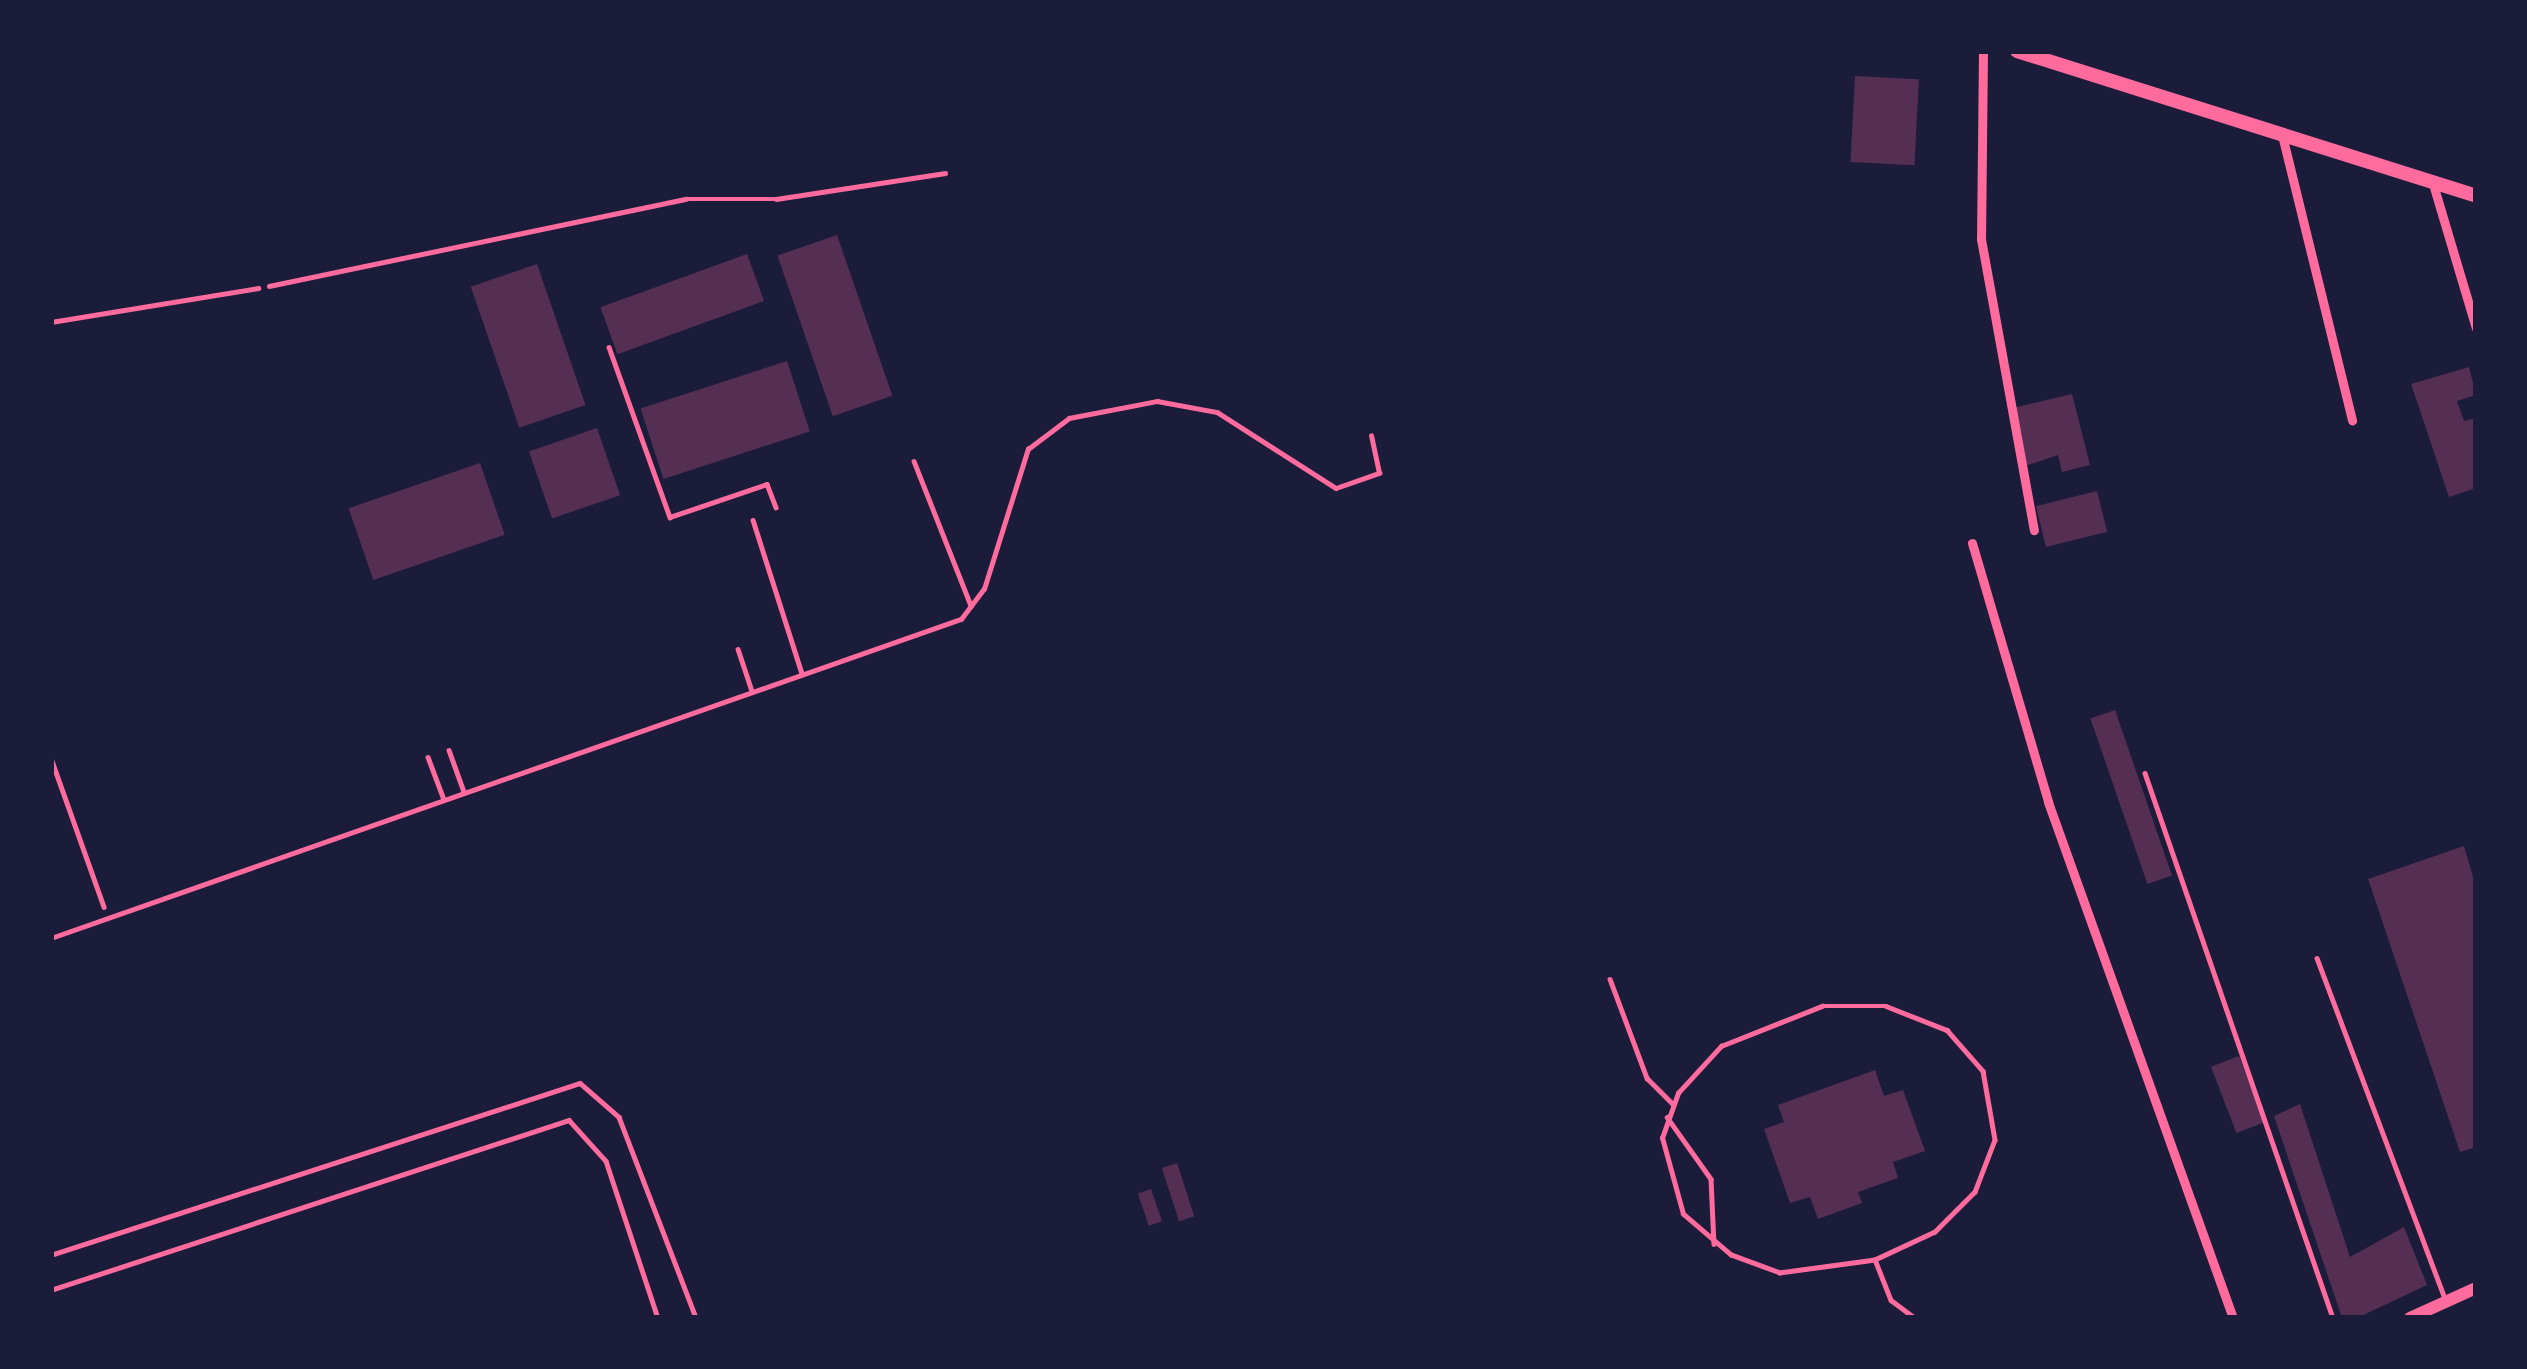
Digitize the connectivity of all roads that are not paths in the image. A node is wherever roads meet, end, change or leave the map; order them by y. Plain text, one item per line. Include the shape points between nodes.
1 (1983, 51) edge
2 (2017, 51) edge
3 (2282, 133) junction
4 (2432, 184) junction
5 (2476, 196) edge
6 (258, 288) road end
7 (51, 322) edge
8 (2476, 328) edge
9 (2352, 421) dead end
10 (1371, 436) dead end
11 (914, 460) dead end
12 (753, 520) dead end
13 (2034, 530) dead end
14 (1972, 543) dead end
15 (971, 607) junction
16 (738, 649) dead end
17 (802, 674) junction
18 (752, 691) junction
19 (449, 750) dead end
20 (428, 757) dead end
21 (2145, 773) dead end
22 (464, 792) junction
23 (443, 799) junction
24 (51, 938) edge
25 (2317, 958) dead end
26 (1610, 980) dead end
27 (1673, 1104) junction
28 (1667, 1117) junction
29 (1714, 1244) junction
30 (51, 1255) edge
31 (1875, 1260) junction
32 (2476, 1288) edge
33 (51, 1290) edge
34 (2446, 1300) junction
35 (658, 1318) edge
36 (695, 1318) edge
37 (1915, 1318) edge
38 (2233, 1318) edge
39 (2333, 1318) edge
40 (2410, 1318) edge

1 - 13 street via 1981,239
2 - 3 main road
3 - 4 main road
3 - 9 street
4 - 5 main road
4 - 8 street
6 - 7 lane
10 - 15 lane via 1379,473 1336,488 1217,412 1156,401 1069,418 1028,449
11 - 15 lane
12 - 17 lane
14 - 38 street via 2048,802
15 - 17 lane via 944,628
16 - 18 lane
17 - 18 lane
18 - 22 lane
19 - 22 lane
20 - 23 lane
21 - 39 lane
22 - 23 lane
23 - 24 lane
25 - 34 lane
26 - 27 lane via 1647,1078
27 - 28 lane
27 - 31 lane via 1721,1046 1822,1006 1886,1006 1947,1030 1992,1090 1989,1167 1945,1224
28 - 29 lane via 1711,1179
28 - 29 lane via 1667,1188
29 - 31 lane via 1780,1273
30 - 36 lane via 580,1083 619,1117
31 - 37 lane via 1891,1300
32 - 34 street
33 - 35 lane via 569,1120 607,1161
34 - 40 street

